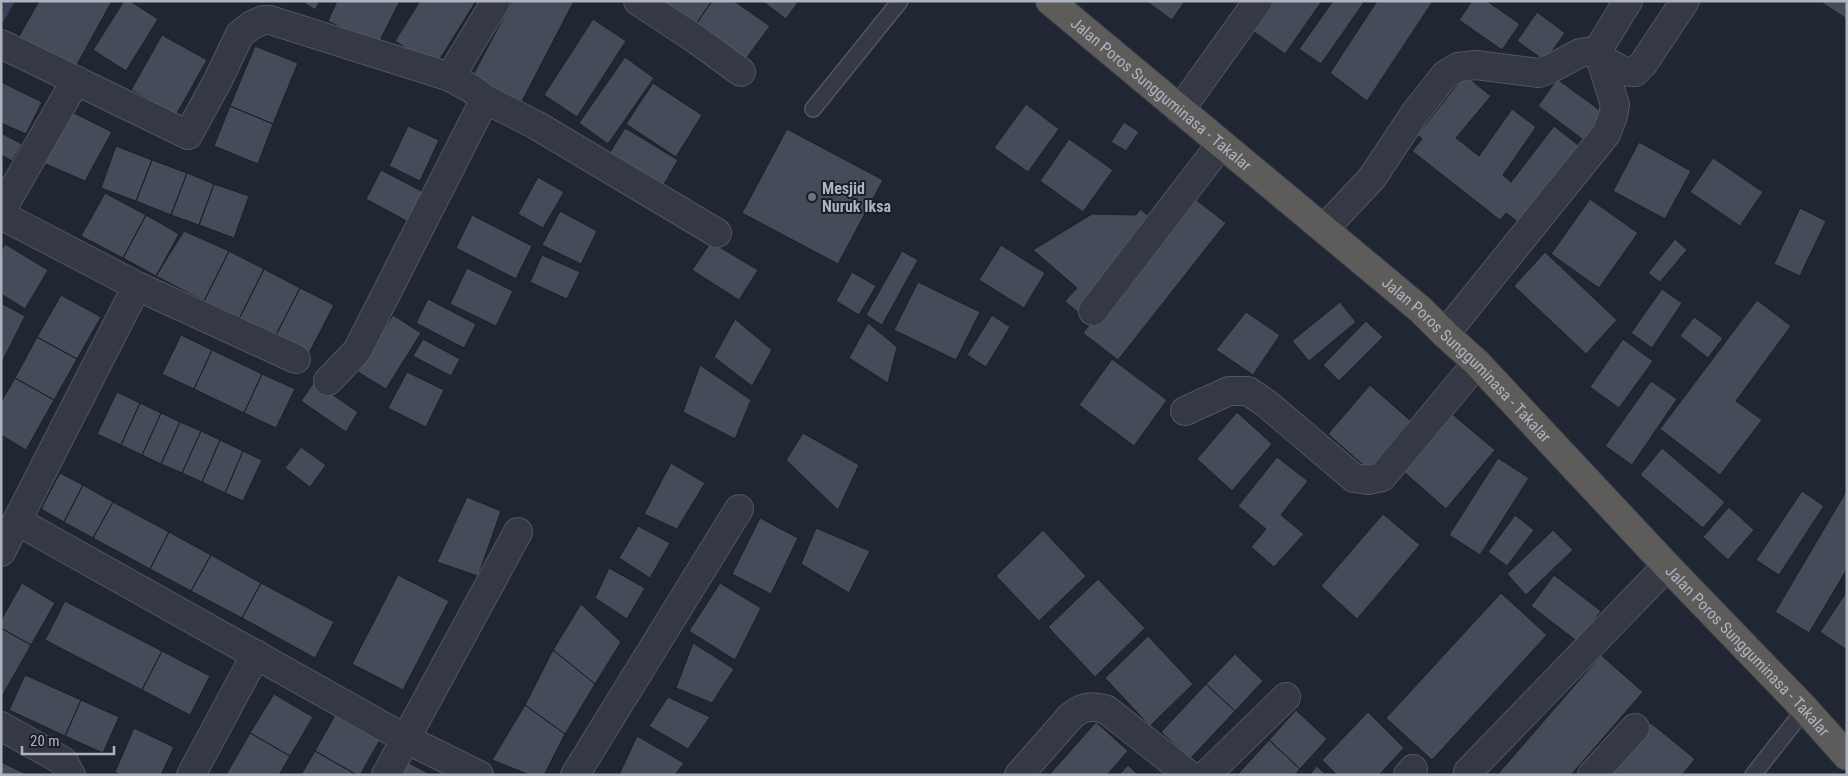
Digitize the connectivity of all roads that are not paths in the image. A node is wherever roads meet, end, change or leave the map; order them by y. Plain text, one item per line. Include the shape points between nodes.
1 (496, 1) edge
2 (638, 1) edge
3 (900, 1) edge
4 (1050, 1) edge
5 (1258, 1) edge
6 (1628, 1) edge
7 (1685, 1) edge
8 (2, 44) edge
9 (1599, 55) junction
10 (741, 72) dead end
11 (450, 77) junction
12 (76, 80) junction
13 (485, 99) junction
14 (813, 109) dead end
15 (1180, 110) junction
16 (1221, 144) junction
17 (1, 213) edge
18 (1324, 229) junction
19 (717, 233) dead end
20 (137, 286) junction
21 (1093, 311) dead end
22 (1445, 334) junction
23 (296, 359) dead end
24 (1477, 363) junction
25 (328, 381) dead end
26 (1185, 412) dead end
27 (739, 509) dead end
28 (17, 521) junction
29 (518, 532) dead end
30 (1, 552) edge
31 (1667, 566) junction
32 (256, 654) junction
33 (1286, 696) dead end
34 (1805, 709) junction
35 (1, 726) edge
36 (1635, 728) dead end
37 (406, 739) junction
38 (1847, 756) edge
39 (1468, 772) dead end
40 (71, 775) edge
41 (191, 775) edge
42 (386, 775) edge
43 (479, 775) edge
44 (575, 775) edge
45 (1019, 775) edge
46 (1189, 775) edge
47 (1206, 775) edge
48 (1592, 775) edge
49 (1753, 775) edge

1 - 11 street
2 - 10 street
3 - 14 lane
4 - 15 highway, Jalan Poros Sungguminasa - Takalar
5 - 15 street
6 - 9 street
7 - 9 street via 1635,72 1622,71
8 - 12 street
9 - 18 street via 1580,53 1538,73 1476,64 1458,67 1445,75 1415,113 1372,178
9 - 22 street via 1614,105 1606,134
11 - 12 street via 263,20 240,34 188,135
11 - 13 street
12 - 17 street
13 - 19 street via 536,125
13 - 25 street via 357,352
15 - 16 highway, Jalan Poros Sungguminasa - Takalar
16 - 18 highway, Jalan Poros Sungguminasa - Takalar
16 - 21 street
17 - 20 street
18 - 22 highway, Jalan Poros Sungguminasa - Takalar
20 - 23 street
20 - 28 street
22 - 24 highway, Jalan Poros Sungguminasa - Takalar
24 - 26 street via 1382,477 1368,480 1354,478 1248,390 1229,391
24 - 31 highway, Jalan Poros Sungguminasa - Takalar
27 - 44 street
28 - 30 street
28 - 32 street
29 - 37 street
31 - 34 highway, Jalan Poros Sungguminasa - Takalar
31 - 39 street
32 - 37 street
32 - 41 street
33 - 47 street
34 - 38 highway, Jalan Poros Sungguminasa - Takalar
34 - 49 lane
35 - 40 street via 63,760
36 - 48 street
37 - 42 street
37 - 43 street
45 - 46 street via 1071,716 1080,708 1096,706 1107,710

